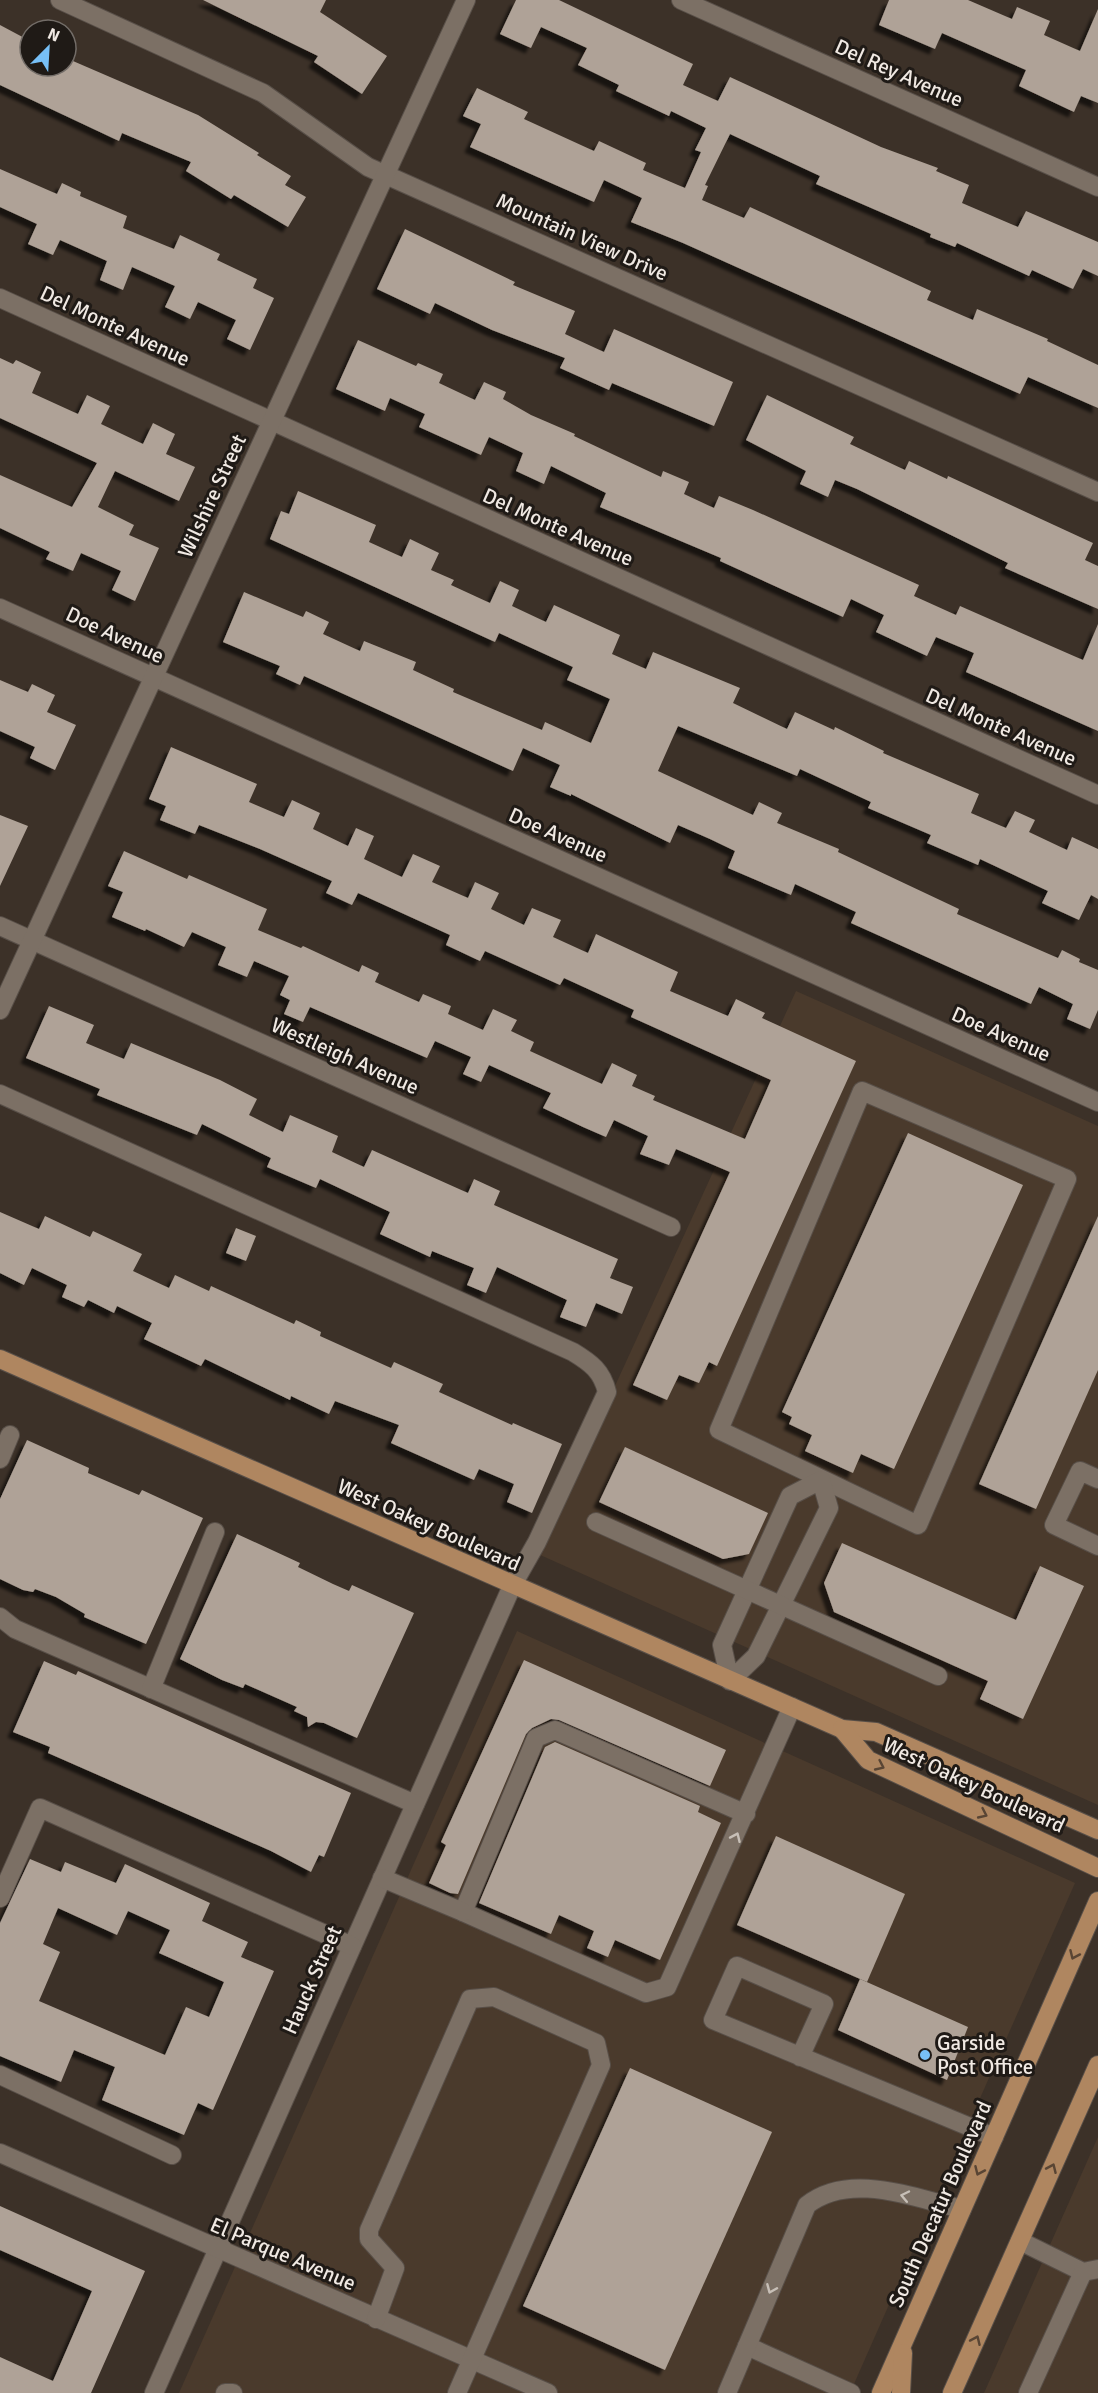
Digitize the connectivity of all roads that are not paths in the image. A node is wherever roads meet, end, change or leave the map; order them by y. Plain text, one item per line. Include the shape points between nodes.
1 (60, 0) edge
2 (466, 0) edge
3 (681, 0) edge
4 (386, 174) junction
5 (1098, 187) edge
6 (0, 298) edge
7 (271, 423) junction
8 (1098, 492) edge
9 (0, 608) edge
10 (153, 678) junction
11 (1098, 795) edge
12 (0, 926) edge
13 (32, 941) junction
14 (0, 1010) edge
15 (0, 1094) edge
16 (1098, 1102) edge
17 (671, 1227) dead end
18 (0, 1359) edge
19 (10, 1435) dead end
20 (0, 1459) edge
21 (821, 1479) junction
22 (1098, 1479) edge
23 (596, 1522) dead end
24 (215, 1532) dead end
25 (1098, 1546) edge
26 (512, 1586) junction
27 (747, 1590) junction
28 (781, 1606) junction
29 (0, 1617) edge
30 (938, 1676) dead end
31 (730, 1681) junction
32 (151, 1689) junction
33 (792, 1707) junction
34 (842, 1729) junction
35 (415, 1804) junction
36 (746, 1814) junction
37 (1098, 1830) edge
38 (1098, 1868) edge
39 (382, 1878) junction
40 (0, 1898) edge
41 (1098, 1901) edge
42 (463, 1912) junction
43 (352, 1946) junction
44 (800, 2057) junction
45 (1098, 2065) edge
46 (0, 2075) edge
47 (994, 2137) junction
48 (0, 2153) edge
49 (172, 2155) dead end
50 (962, 2209) junction
51 (1020, 2241) junction
52 (217, 2250) junction
53 (1090, 2270) edge
54 (376, 2319) junction
55 (903, 2342) junction
56 (747, 2346) junction
57 (473, 2361) junction
58 (154, 2393) edge
59 (225, 2393) edge
60 (233, 2393) edge
61 (457, 2393) edge
62 (548, 2393) edge
63 (727, 2393) edge
64 (851, 2393) edge
65 (881, 2393) edge
66 (901, 2393) edge
67 (952, 2393) edge
68 (1028, 2393) edge

1 - 4 street, Mountain View Drive via 263,93 369,167
2 - 4 street, Wilshire Street
3 - 5 street, Del Rey Avenue
4 - 7 street, Wilshire Street
4 - 8 street, Mountain View Drive
6 - 7 street, Del Monte Avenue
7 - 10 street, Wilshire Street
7 - 11 street, Del Monte Avenue
9 - 10 street, Doe Avenue
10 - 13 street, Wilshire Street
10 - 16 street, Doe Avenue
12 - 13 street, Westleigh Avenue
13 - 14 street, Wilshire Street
13 - 17 street, Westleigh Avenue
15 - 26 street, Hauck Street via 590,1362 603,1376 607,1392 537,1542
18 - 26 main road, West Oakey Boulevard
19 - 20 street
21 - 21 street via 719,1430 862,1091 1067,1179 918,1525
21 - 27 street via 790,1496
21 - 28 street via 828,1508
22 - 25 street via 1080,1472 1054,1526
23 - 27 street
24 - 32 street
26 - 31 main road, West Oakey Boulevard
26 - 35 street, Hauck Street
27 - 28 street
27 - 31 street via 722,1645
28 - 30 street
28 - 31 street via 756,1656
29 - 32 street via 15,1629
31 - 33 main road, West Oakey Boulevard
32 - 35 street
33 - 34 main road, West Oakey Boulevard
33 - 36 street
34 - 37 main road, West Oakey Boulevard via 876,1732
34 -> 38 main road, West Oakey Boulevard via 868,1760
35 - 39 street, Hauck Street
42 -> 36 street via 646,1993 667,1987
36 - 42 street via 555,1730 536,1738
39 - 42 street
39 - 43 street, Hauck Street
40 - 43 street via 40,1808
41 -> 47 main road, South Decatur Boulevard
43 - 52 street, Hauck Street
44 - 44 street via 713,2020 737,1966 824,2004
44 - 47 street
51 -> 45 main road
46 - 49 street
47 -> 50 main road, South Decatur Boulevard
48 - 52 street, El Parque Avenue
50 - 55 main road, South Decatur Boulevard
50 -> 56 street via 867,2188 843,2188 819,2195 807,2205
51 - 53 street
67 -> 51 main road
52 - 54 street, El Parque Avenue
52 - 58 street, Hauck Street
53 - 68 street
54 - 57 street, El Parque Avenue
54 - 57 street via 395,2268 369,2239 369,2230 470,1999 494,1997 596,2043 601,2066
55 - 65 main road, South Decatur Boulevard
55 - 66 main road
56 - 63 street
56 - 64 street
57 - 61 street
57 - 62 street, El Parque Avenue
59 - 60 street

